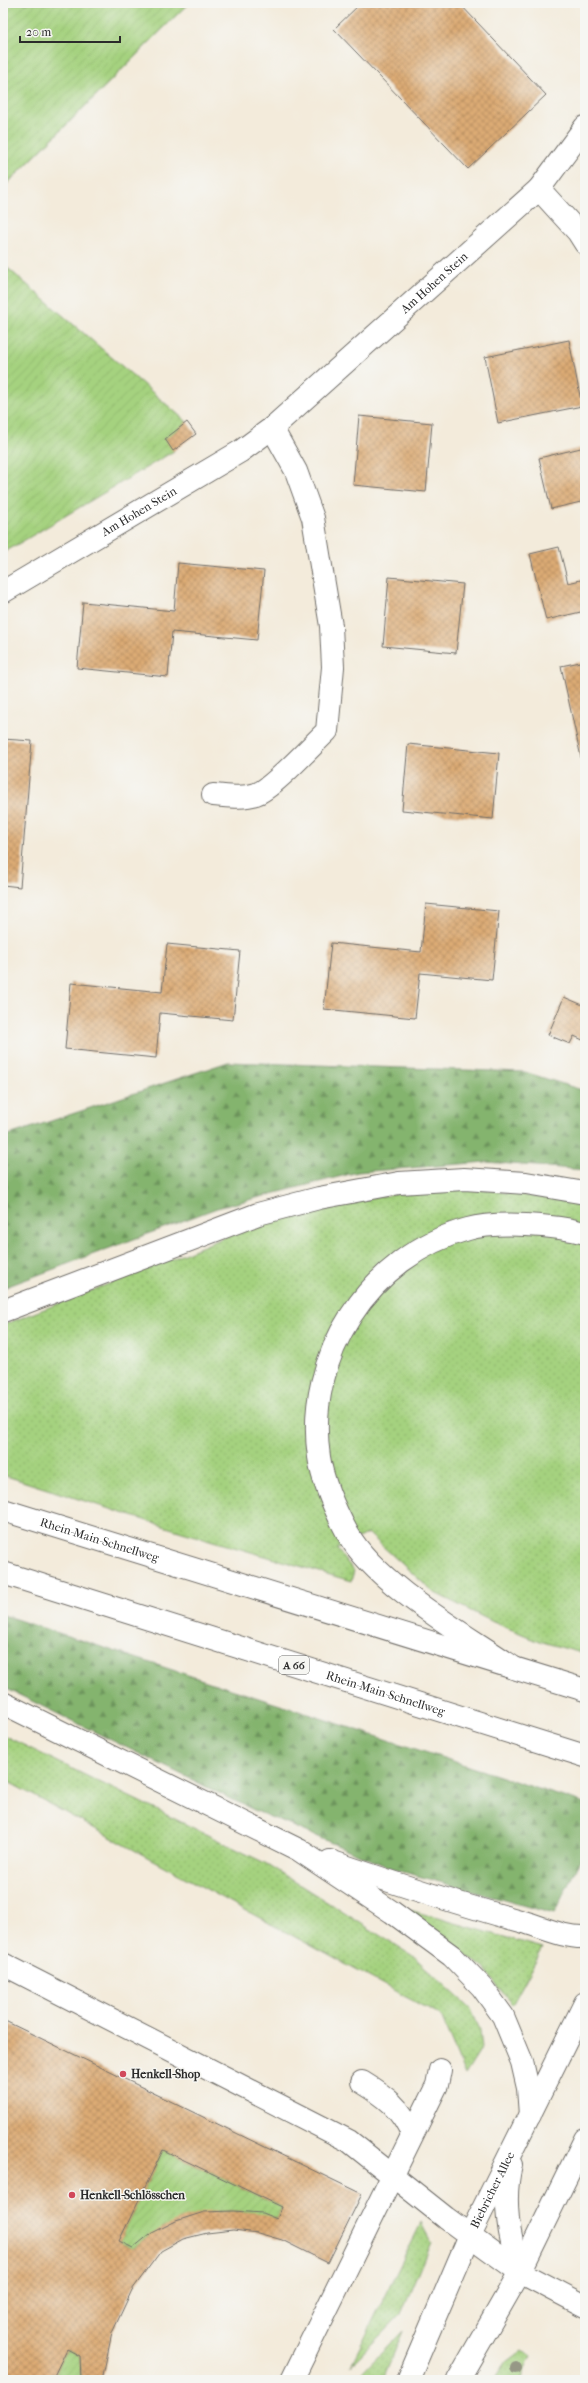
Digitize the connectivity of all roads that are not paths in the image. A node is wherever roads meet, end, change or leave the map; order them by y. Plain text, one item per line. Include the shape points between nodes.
1 (585, 127) edge
2 (539, 190) junction
3 (585, 243) edge
4 (272, 428) junction
5 (3, 592) edge
6 (213, 795) dead end
7 (585, 1193) edge
8 (585, 1233) edge
9 (3, 1311) edge
10 (3, 1510) edge
11 (3, 1574) edge
12 (514, 1668) junction
13 (585, 1690) edge
14 (3, 1704) edge
15 (585, 1756) edge
16 (299, 1850) junction
17 (585, 1937) edge
18 (3, 1964) edge
19 (585, 2003) edge
20 (440, 2070) dead end
21 (362, 2082) dead end
22 (530, 2115) junction
23 (412, 2134) junction
24 (519, 2136) junction
25 (585, 2139) edge
26 (392, 2174) junction
27 (470, 2235) junction
28 (520, 2272) junction
29 (585, 2306) edge
30 (292, 2380) edge
31 (408, 2380) edge
32 (458, 2380) edge

1 - 2 main road, Am Hohen Stein
2 - 3 main road
2 - 4 main road, Am Hohen Stein
4 - 5 main road, Am Hohen Stein via 241,451
4 - 6 main road via 296,471 313,518 331,626 332,667 327,731 273,784 257,794 236,797
7 - 9 main road via 526,1183 464,1179 399,1183 319,1198 258,1214
8 - 12 main road via 571,1229 518,1225 469,1229 429,1244 393,1267 363,1297 339,1332 323,1379 317,1414 319,1457 330,1498 349,1536 376,1569 392,1583
10 - 12 main road, Rhein-Main-Schnellweg
11 - 15 main road, Rhein-Main-Schnellweg / A 66
12 - 13 main road, Rhein-Main-Schnellweg
14 - 16 main road
16 - 17 main road via 446,1901 553,1930 572,1938
16 - 22 main road via 398,1916 452,1956 482,1987 503,2016 522,2062 528,2088
18 - 26 main road via 349,2141
19 - 22 main road, Biebricher Allee
20 - 23 main road via 437,2085
21 - 23 main road via 385,2095 399,2109
22 - 24 main road, Biebricher Allee
23 - 26 main road
24 - 27 main road, Biebricher Allee
24 - 28 main road via 510,2170 507,2204 510,2239
25 - 28 main road
26 - 27 main road
26 - 30 main road
27 - 28 main road
27 - 31 main road, Biebricher Allee
28 - 29 main road
28 - 32 main road

